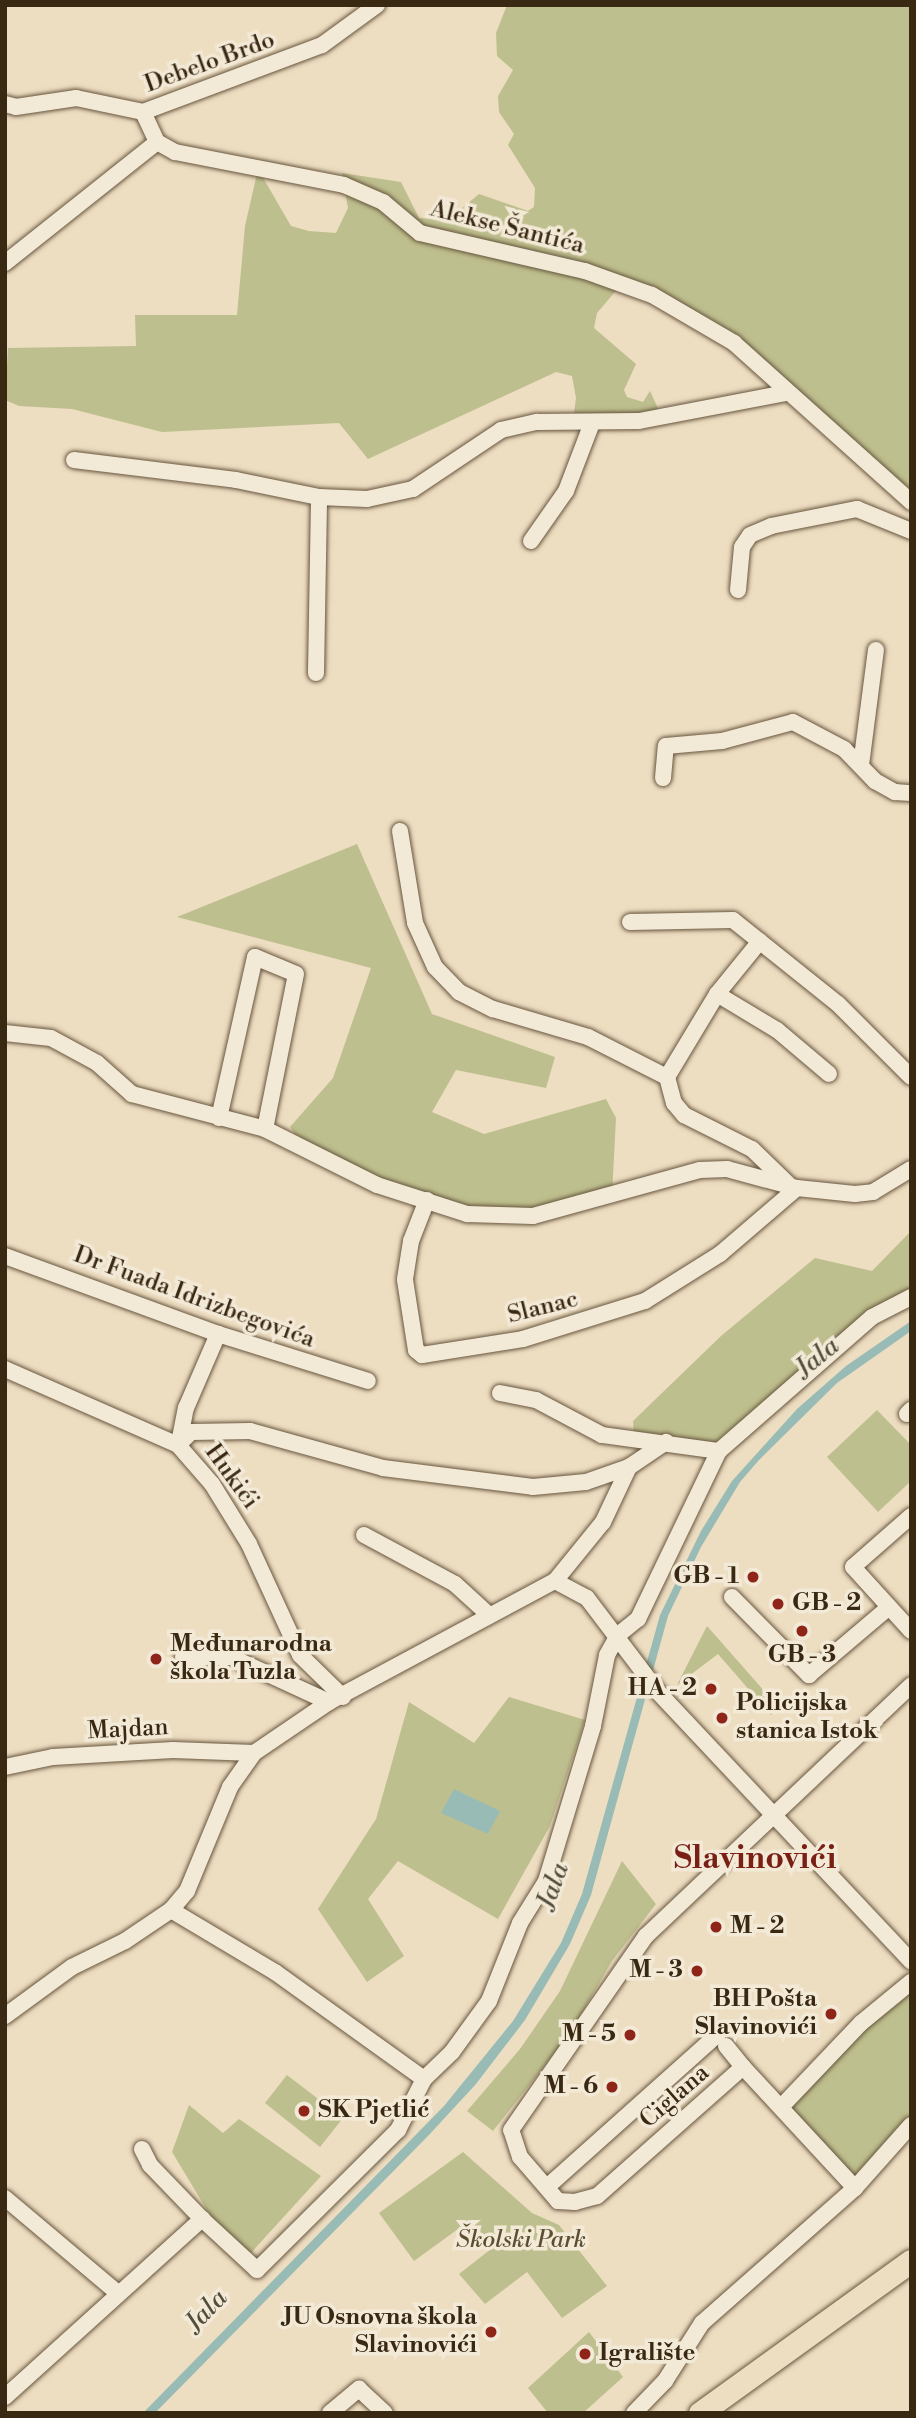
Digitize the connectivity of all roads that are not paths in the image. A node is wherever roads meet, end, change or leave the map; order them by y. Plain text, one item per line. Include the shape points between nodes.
1 (377, 5) edge
2 (5, 104) edge
3 (143, 112) junction
4 (157, 142) junction
5 (5, 263) edge
6 (786, 393) junction
7 (592, 423) junction
8 (74, 460) dead end
9 (319, 497) junction
10 (911, 502) edge
11 (911, 531) edge
12 (531, 541) dead end
13 (738, 590) dead end
14 (876, 650) dead end
15 (316, 673) dead end
16 (862, 765) junction
17 (663, 778) dead end
18 (911, 793) edge
19 (400, 831) dead end
20 (630, 922) dead end
21 (760, 941) junction
22 (717, 994) junction
23 (5, 1033) edge
24 (829, 1074) dead end
25 (667, 1077) junction
26 (911, 1077) edge
27 (219, 1118) junction
28 (265, 1129) junction
29 (908, 1176) edge
30 (792, 1186) junction
31 (427, 1200) junction
32 (5, 1256) edge
33 (911, 1297) edge
34 (218, 1334) junction
35 (9, 1376) edge
36 (369, 1381) dead end
37 (500, 1394) dead end
38 (666, 1442) junction
39 (178, 1445) junction
40 (719, 1451) junction
41 (629, 1467) junction
42 (911, 1516) edge
43 (364, 1535) dead end
44 (555, 1581) junction
45 (732, 1597) dead end
46 (888, 1608) junction
47 (489, 1616) junction
48 (911, 1631) edge
49 (618, 1634) junction
50 (183, 1657) dead end
51 (911, 1685) edge
52 (336, 1699) junction
53 (254, 1753) junction
54 (5, 1767) edge
55 (773, 1816) junction
56 (171, 1910) junction
57 (911, 1961) edge
58 (911, 1982) edge
59 (5, 2016) edge
60 (743, 2067) junction
61 (424, 2078) junction
62 (781, 2108) junction
63 (911, 2125) edge
64 (142, 2149) dead end
65 (547, 2187) junction
66 (855, 2188) junction
67 (5, 2198) edge
68 (202, 2219) junction
69 (911, 2260) edge
70 (118, 2293) junction
71 (5, 2370) edge
72 (18, 2382) junction
73 (5, 2397) edge
74 (330, 2413) edge
75 (385, 2413) edge
76 (634, 2413) edge
77 (700, 2413) edge

1 - 3 street, Debelo Brdo via 321,45
2 - 3 street, Debelo Brdo via 16,107 76,98
3 - 4 street
4 - 5 street
4 - 6 street, Alekse Šantića via 175,152 212,161 344,185 383,202 420,233 585,271 652,295 734,343
6 - 7 street via 639,421
6 - 10 street, Alekse Šantića
7 - 9 street via 537,422 500,430 440,474 389,497
7 - 12 street via 566,491
8 - 9 street via 236,480
9 - 15 street
11 - 13 street via 857,509 771,526 750,535 742,547
14 - 16 street
16 - 17 street via 844,749 793,722 722,741 666,746
16 - 18 street via 895,792
19 - 25 street via 415,923 435,967 458,992 493,1009 589,1037
20 - 21 street via 724,918
21 - 22 street
21 - 26 street via 838,1004
22 - 24 street via 777,1030
22 - 25 street
23 - 27 street via 51,1038 97,1063 132,1094
25 - 30 street via 674,1104 684,1115 752,1149
27 - 28 street
27 - 28 street via 255,957 296,974
28 - 31 street via 340,1169
29 - 30 street via 873,1192 855,1194
30 - 31 street via 727,1169 700,1170 512,1218 467,1214
30 - 31 street, Slanac via 720,1254 645,1301 523,1339 422,1355 416,1350 405,1280 411,1241
32 - 34 street, Dr Fuada Idrizbegovića
33 - 40 street via 872,1317
34 - 36 street, Dr Fuada Idrizbegovića
34 - 39 street via 186,1408
35 - 39 street, Hukići
37 - 38 street via 536,1400 602,1434
38 - 40 street
38 - 41 street
39 - 41 street via 191,1432 214,1428 250,1431 383,1468 533,1487 586,1482
39 - 52 street, Hukići via 212,1484 249,1544 299,1655
40 - 49 street via 638,1619
41 - 44 street via 603,1521
42 - 46 street via 853,1567
43 - 47 street via 455,1584
44 - 47 street
44 - 49 street via 587,1598
45 - 46 street via 808,1675
46 - 48 street
47 - 52 street
49 - 55 street via 629,1658
49 - 61 street via 607,1655 593,1726 546,1881 520,1923 489,2001 452,2052
50 - 52 street via 231,1657
51 - 55 street
52 - 53 street
53 - 54 street, Majdan via 173,1750 53,1757
53 - 56 street via 230,1787 187,1891
55 - 57 street
55 - 65 street, Ciglana via 627,1957 576,2040 516,2118 512,2141
56 - 59 street via 125,1941 72,1967
56 - 61 street via 275,1972
58 - 62 street via 861,2023
60 - 62 street, Ciglana
60 - 65 street, Ciglana via 597,2196 558,2201
60 - 65 street, Ciglana via 722,2040
61 - 68 street via 398,2130 257,2270
62 - 66 street, Ciglana
63 - 66 street
64 - 68 street via 150,2165
66 - 76 street via 702,2323 665,2381
67 - 70 street
68 - 70 street
69 - 77 main road
70 - 72 street
71 - 72 street
72 - 73 street
74 - 75 street via 359,2389

